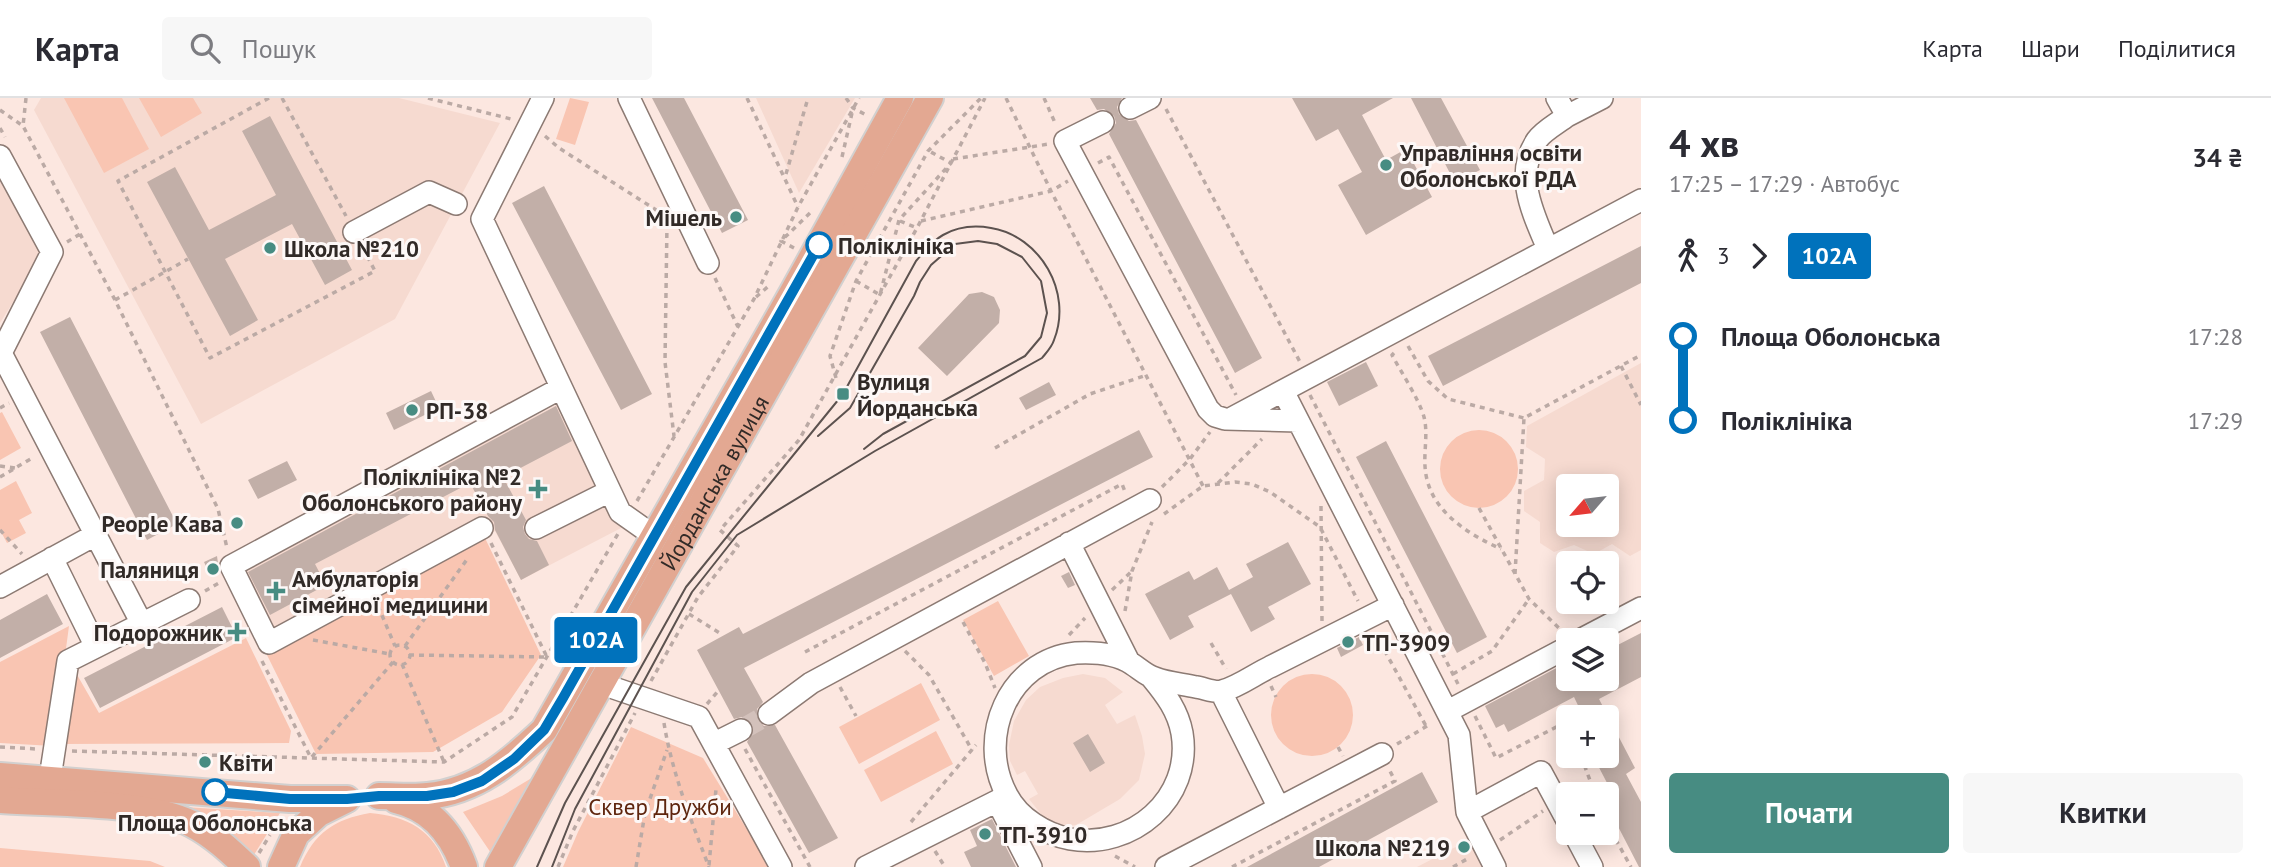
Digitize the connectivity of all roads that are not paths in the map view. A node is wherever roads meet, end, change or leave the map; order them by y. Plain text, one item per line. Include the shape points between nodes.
1 (543, 98) edge
2 (629, 98) edge
3 (900, 98) edge
4 (930, 98) edge
5 (1150, 98) edge
6 (1602, 98) edge
7 (1562, 107) edge
8 (1130, 108) dead end
9 (1103, 122) dead end
10 (0, 156) edge
11 (1641, 200) edge
12 (456, 204) dead end
13 (354, 232) road end
14 (1548, 249) junction
15 (708, 263) road end
16 (561, 388) junction
17 (1283, 391) junction
18 (1230, 419) junction
19 (1289, 421) junction
20 (610, 491) junction
21 (1150, 500) road end
22 (536, 528) dead end
23 (484, 531) road end
24 (95, 535) junction
25 (654, 536) junction
26 (1069, 543) junction
27 (43, 563) junction
28 (0, 587) edge
29 (188, 600) dead end
30 (1393, 605) junction
31 (1641, 608) edge
32 (142, 624) junction
33 (1597, 628) edge
34 (96, 647) junction
35 (1556, 648) edge
36 (1129, 662) junction
37 (1153, 678) junction
38 (602, 684) junction
39 (1221, 692) junction
40 (1457, 706) junction
41 (769, 714) tunnel mouth
42 (741, 730) tunnel mouth
43 (717, 747) junction
44 (1382, 754) road end
45 (0, 776) edge
46 (50, 778) junction
47 (379, 796) junction
48 (347, 799) junction
49 (1002, 799) junction
50 (0, 800) edge
51 (1556, 800) edge
52 (1279, 807) junction
53 (1473, 808) junction
54 (1580, 845) edge
55 (247, 867) edge
56 (281, 867) edge
57 (464, 867) edge
58 (498, 867) edge
59 (781, 867) edge
60 (866, 867) edge
61 (1031, 867) edge
62 (1166, 867) edge
63 (1495, 867) edge
64 (1592, 867) edge

1 - 16 lane via 482,219
2 - 15 lane
3 - 25 main road, Йорданська вулиця
4 - 38 main road, Йорданська вулиця
5 - 8 lane
6 - 7 lane
7 - 14 lane via 1537,139 1527,164 1525,186
9 - 18 lane via 1065,142 1209,409 1215,416
10 - 24 lane via 52,252 1,353
11 - 14 lane
12 - 13 lane via 429,192
14 - 17 lane
16 - 20 lane
16 - 23 lane via 225,575 270,643
17 - 18 lane
17 - 19 lane
18 - 19 lane
19 - 30 lane
20 - 22 lane
20 - 25 lane via 620,512
21 - 26 lane
24 - 27 lane
24 - 32 lane
25 - 47 main road, Йорданська вулиця via 544,730 514,759 482,781 453,792
26 - 36 lane
26 - 41 lane via 811,683
27 - 28 lane
27 - 34 lane
29 - 32 lane
30 - 39 lane
30 - 40 lane
31 - 33 lane
32 - 34 lane
34 - 46 lane via 68,661
35 - 40 lane
36 - 37 lane
36 - 49 lane via 1102,653 1074,653 1044,663 1020,681 1002,707 994,737
37 - 39 lane
37 - 49 lane via 1172,704 1182,734 1181,766 1169,796 1148,821 1120,836 1088,842 1056,836
38 - 43 lane via 699,717
38 - 58 main road, Йорданська вулиця
39 - 52 lane
40 - 53 lane via 1463,777
42 - 43 lane
43 - 59 lane
44 - 52 lane
45 - 46 main road
46 - 48 main road via 290,799
47 - 48 main road
47 - 57 main road via 410,803 436,820 456,844
48 - 56 main road via 318,813 296,834
49 - 60 lane
49 - 61 lane
50 - 55 main road via 161,813 222,843
51 - 53 lane via 1541,772
52 - 62 lane
53 - 63 lane
54 - 64 lane

